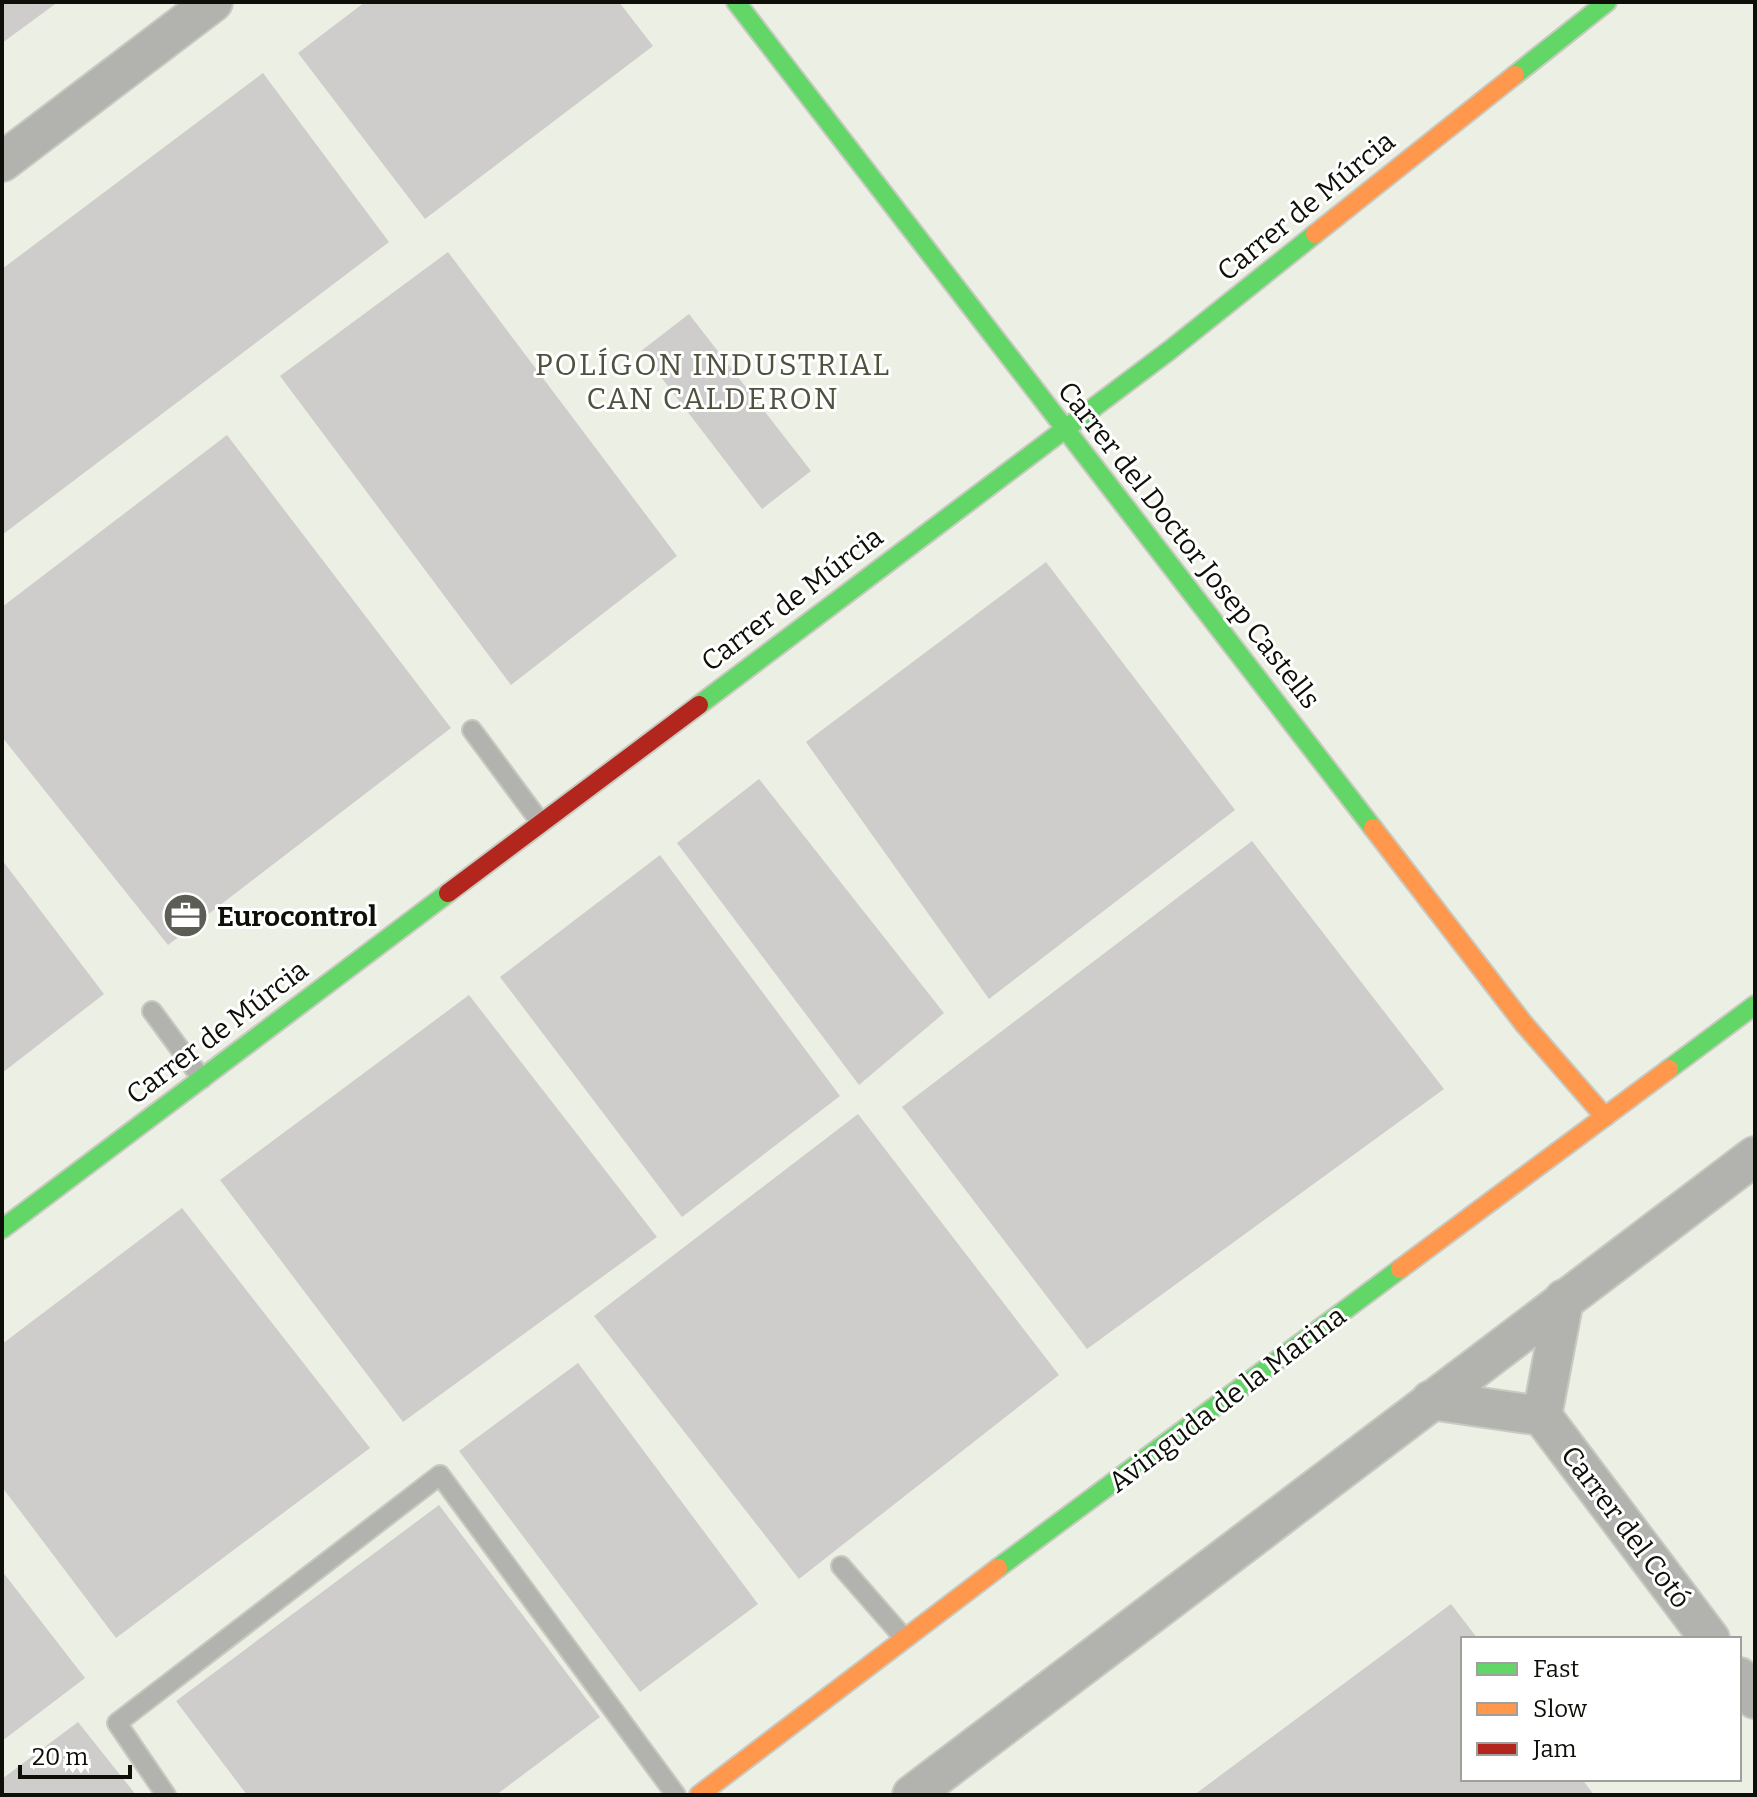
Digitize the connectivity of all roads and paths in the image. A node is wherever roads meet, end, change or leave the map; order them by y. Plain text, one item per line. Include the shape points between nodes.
1 (213, 2) edge
2 (736, 2) edge
3 (1607, 2) edge
4 (2, 162) edge
5 (1064, 430) junction
6 (472, 730) dead end
7 (541, 823) junction
8 (1755, 1005) edge
9 (152, 1011) dead end
10 (202, 1079) junction
11 (1605, 1117) junction
12 (1755, 1156) edge
13 (2, 1229) edge
14 (1564, 1299) junction
15 (1431, 1400) junction
16 (1542, 1416) junction
17 (841, 1566) dead end
18 (1708, 1637) edge
19 (904, 1638) junction
20 (1741, 1680) edge
21 (1755, 1699) edge
22 (166, 1795) edge
23 (676, 1795) edge
24 (699, 1795) edge
25 (912, 1795) edge

1 - 4 street
2 - 5 street, Carrer del Doctor Josep Castells
3 - 5 street, Carrer de Múrcia
5 - 7 street, Carrer de Múrcia
5 - 11 street, Carrer del Doctor Josep Castells via 1524,1024
6 - 7 lane
7 - 10 street, Carrer de Múrcia
8 - 11 street, Avinguda de la Marina
9 - 10 lane
10 - 13 street, Carrer de Múrcia
11 - 19 street, Avinguda de la Marina
12 - 14 street
14 - 15 street
14 - 16 street
15 - 16 street
15 - 25 street
16 - 18 street, Carrer del Cotó
17 - 19 lane
19 - 24 street, Avinguda de la Marina
20 - 21 street
22 - 23 lane via 117,1723 440,1475

